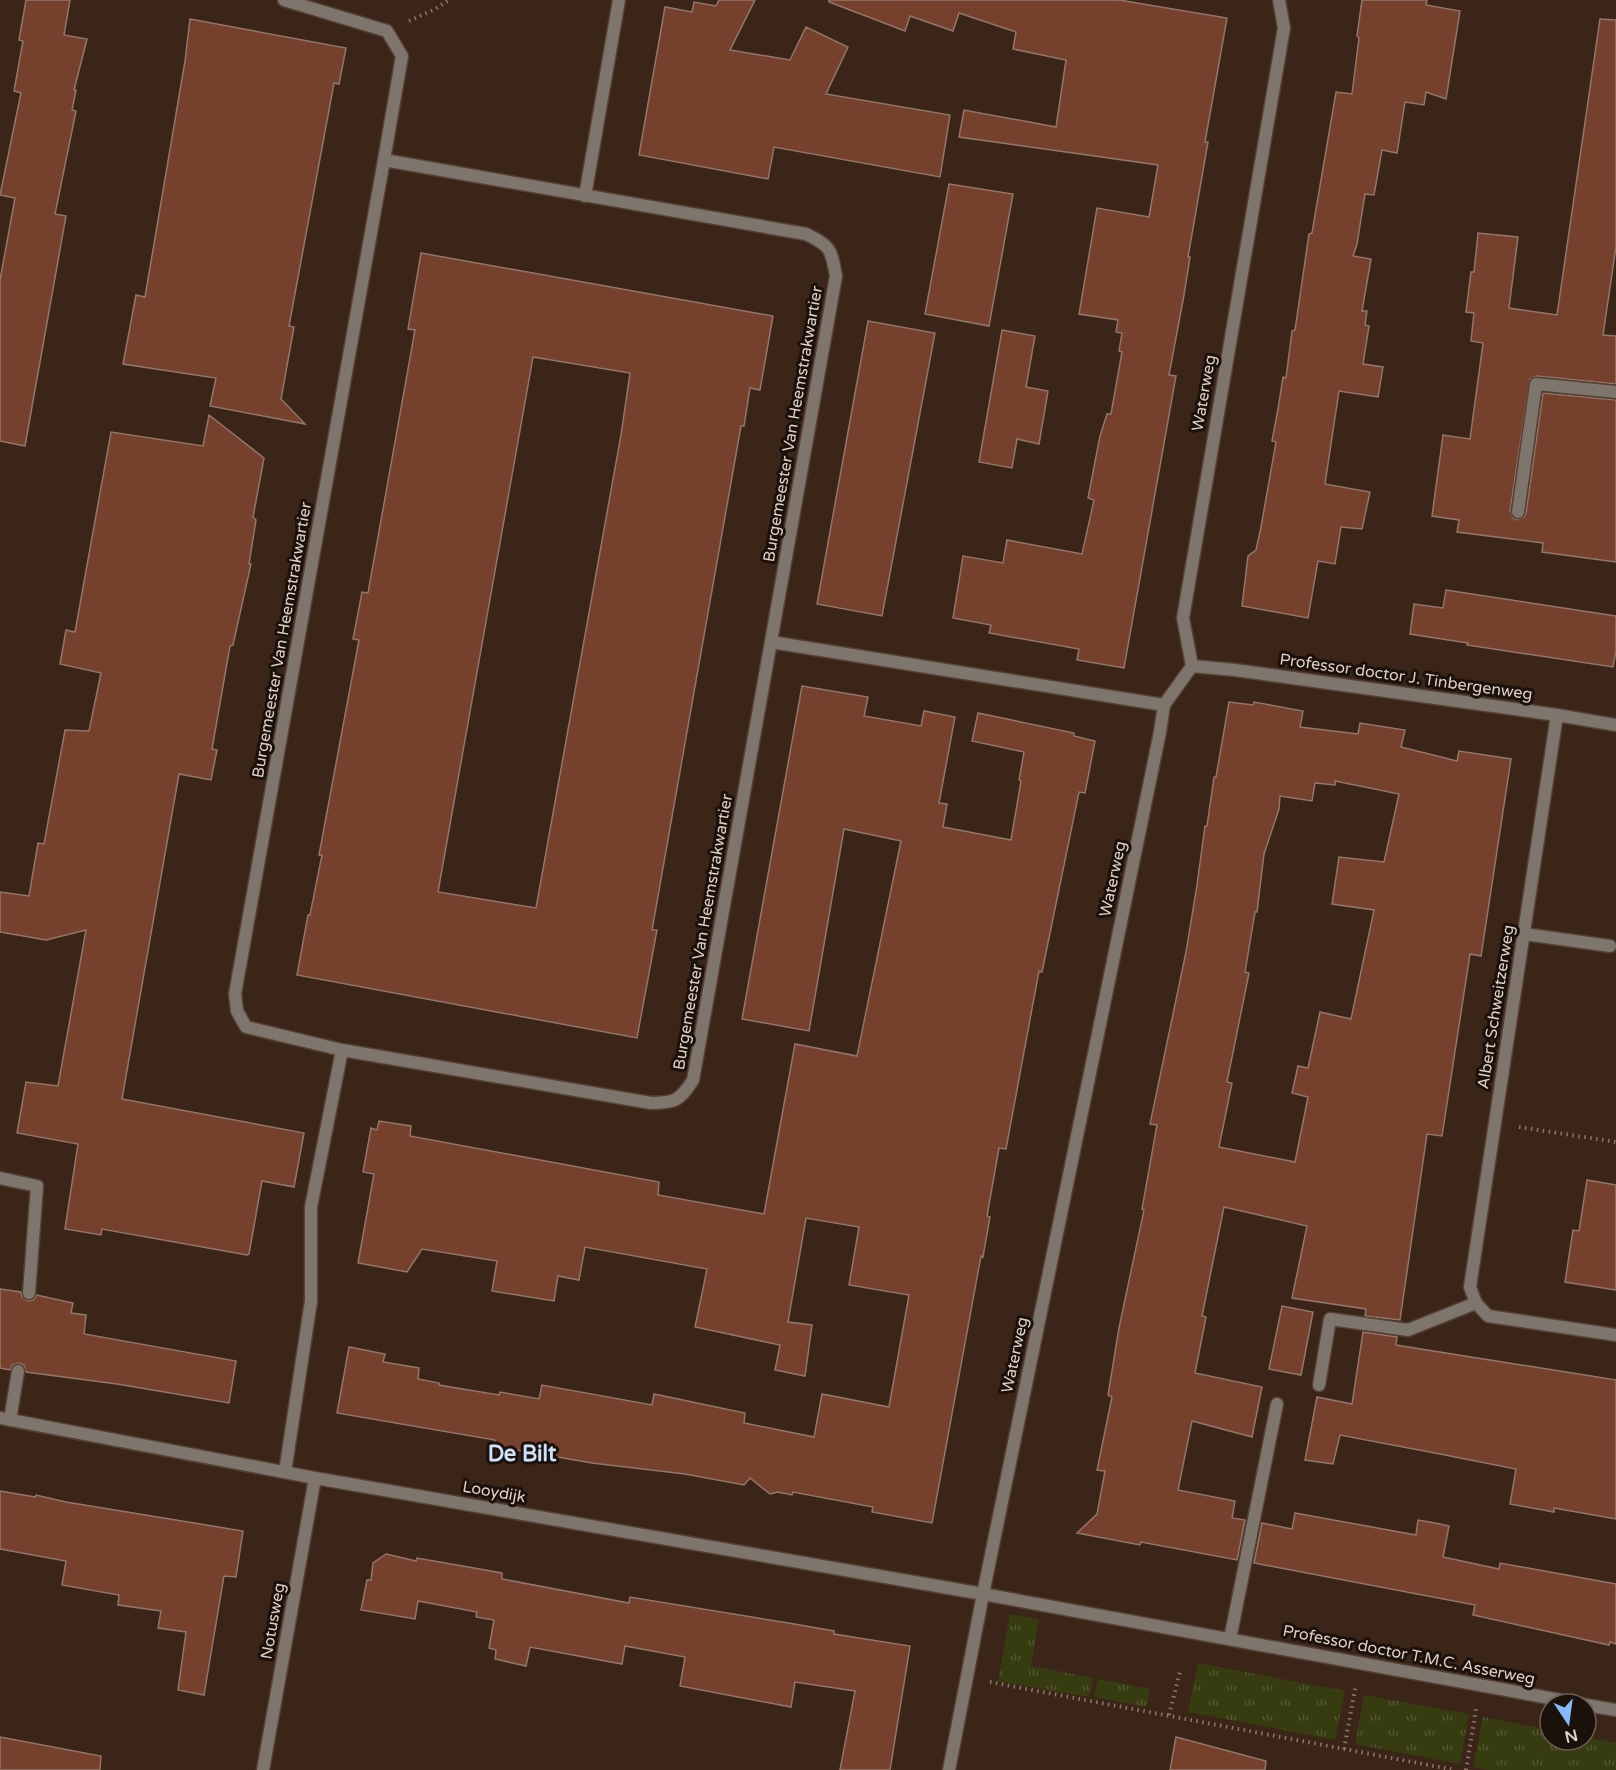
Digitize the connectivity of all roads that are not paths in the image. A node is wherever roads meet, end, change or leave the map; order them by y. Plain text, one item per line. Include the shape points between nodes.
1 (284, 0) edge
2 (619, 0) edge
3 (1279, 0) edge
4 (384, 160) junction
5 (585, 196) junction
6 (1616, 392) edge
7 (1518, 512) dead end
8 (771, 642) junction
9 (1192, 666) junction
10 (1164, 705) junction
11 (1557, 715) junction
12 (1616, 725) edge
13 (1524, 934) junction
14 (1610, 946) dead end
15 (342, 1050) junction
16 (0, 1178) edge
17 (29, 1293) dead end
18 (1476, 1303) junction
19 (1616, 1335) edge
20 (18, 1371) dead end
21 (1319, 1385) dead end
22 (1278, 1404) dead end
23 (5, 1419) edge
24 (285, 1472) junction
25 (315, 1478) junction
26 (983, 1594) junction
27 (1230, 1639) junction
28 (1538, 1696) edge
29 (1598, 1707) edge
30 (1616, 1710) edge
31 (263, 1770) edge
32 (950, 1770) edge

1 - 4 street, Burgemeester Van Heemstrakwartier via 387,31 402,56
2 - 5 street
3 - 9 street, Waterweg via 1284,28 1183,618
4 - 5 street, Burgemeester Van Heemstrakwartier
4 - 15 street, Burgemeester Van Heemstrakwartier via 235,994 237,1011 246,1027
5 - 8 street, Burgemeester Van Heemstrakwartier via 806,234 826,244 833,259 836,276
6 - 7 street via 1536,384
8 - 10 street
8 - 15 street, Burgemeester Van Heemstrakwartier via 693,1080 684,1095 670,1103 651,1103
9 - 10 street, Waterweg
9 - 11 street, Professor doctor J. Tinbergenweg
10 - 26 street, Waterweg
11 - 12 street, Professor doctor J. Tinbergenweg
11 - 13 street, Albert Schweitzerweg
13 - 14 street
13 - 18 street, Albert Schweitzerweg via 1470,1287
15 - 24 street via 311,1207 311,1301
16 - 17 street via 37,1186
18 - 19 street via 1488,1316
18 - 21 street via 1408,1330 1330,1319
20 - 23 street
22 - 27 street
23 - 24 street, Looydijk
24 - 25 street, Looydijk
25 - 26 street, Looydijk
25 - 31 street, Notusweg
26 - 27 street, Professor doctor T.M.C. Asserweg
26 - 32 street, Waterweg
27 - 28 street, Professor doctor T.M.C. Asserweg
29 - 30 street, Professor doctor T.M.C. Asserweg

